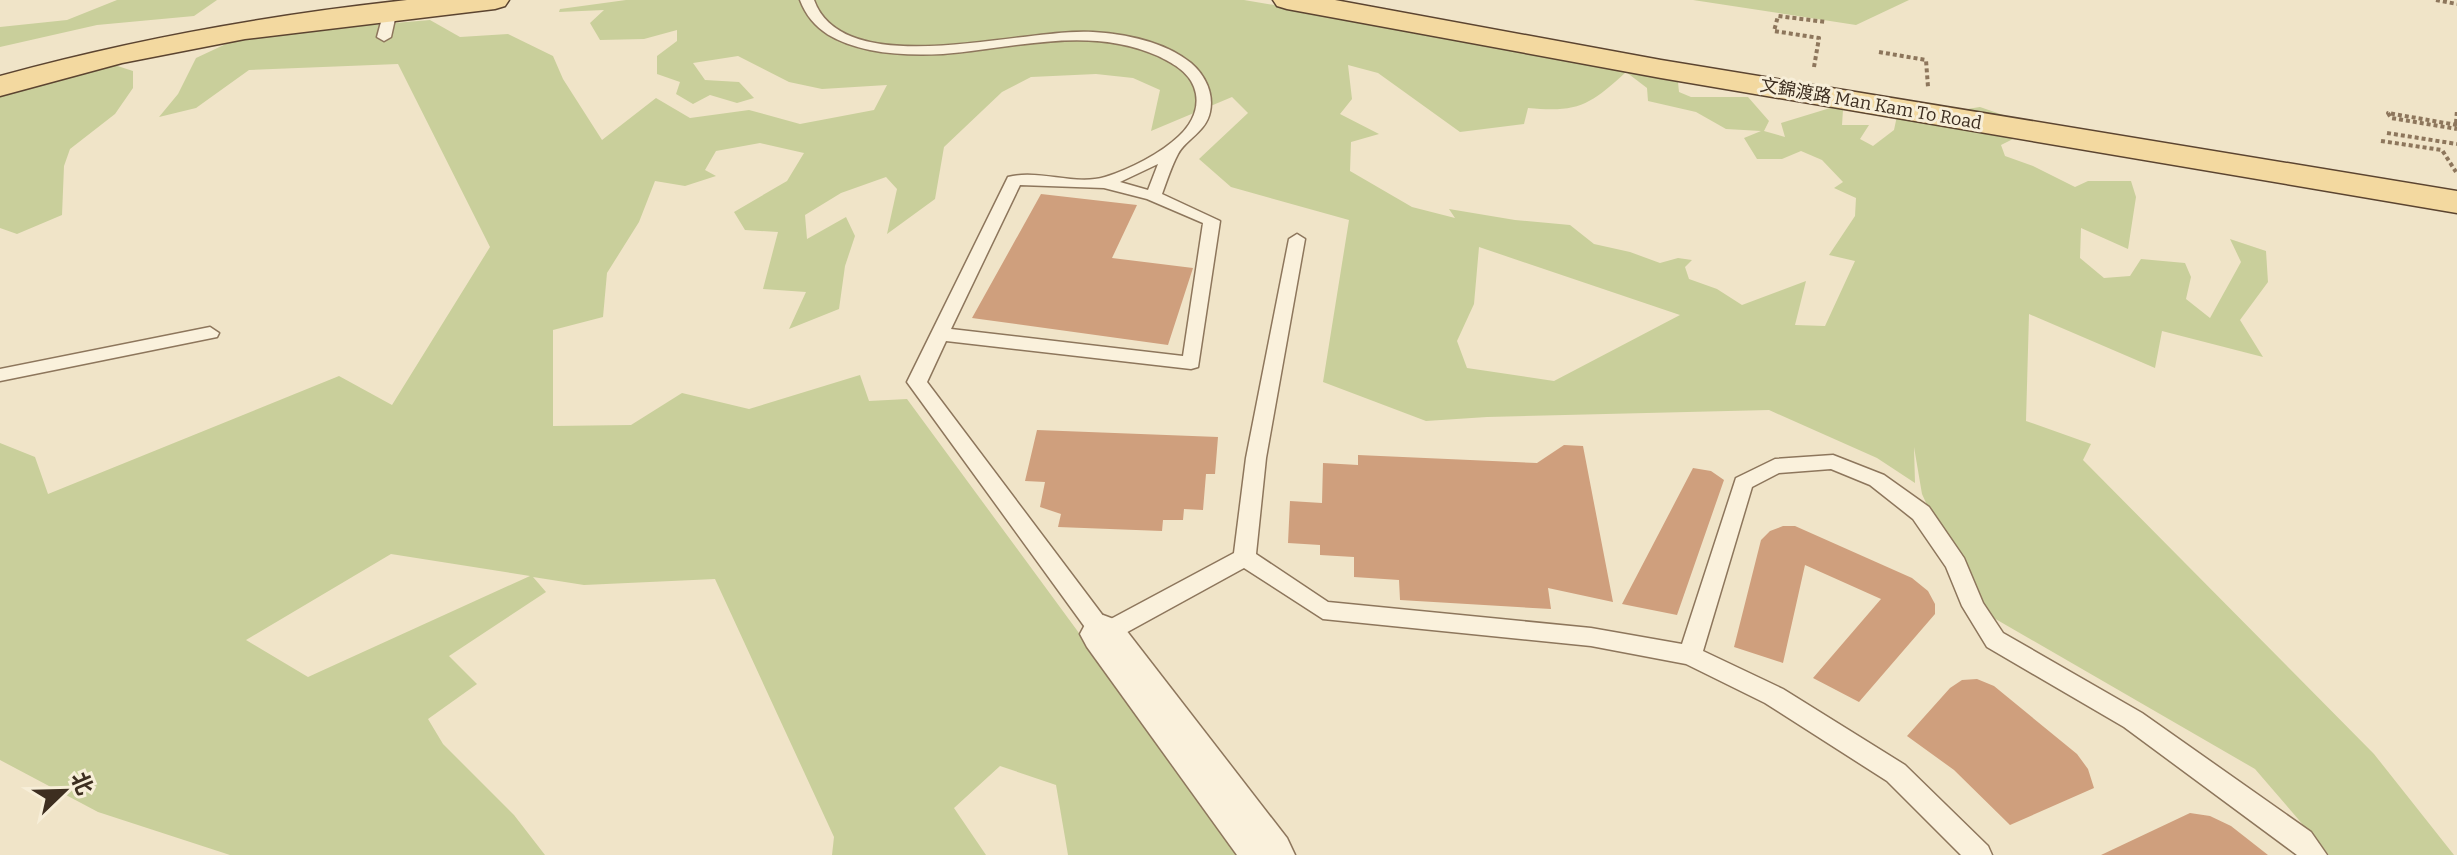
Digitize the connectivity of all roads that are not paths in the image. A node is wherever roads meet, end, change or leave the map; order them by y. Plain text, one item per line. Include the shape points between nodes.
1 (495, 0) edge
2 (807, 0) edge
3 (1287, 0) edge
4 (355, 13) junction
5 (0, 62) edge
6 (0, 86) edge
7 (1172, 150) junction
8 (1104, 183) junction
9 (1153, 196) junction
10 (2457, 202) edge
11 (1297, 239) dead end
12 (210, 333) dead end
13 (940, 334) junction
14 (0, 375) edge
15 (1245, 557) junction
16 (1103, 634) junction
17 (1690, 655) junction
18 (1268, 855) edge
19 (1979, 855) edge
20 (2314, 855) edge

1 - 4 main road via 387,23
2 - 7 lane via 812,15 828,30 884,48 954,49 1063,35 1149,46 1187,68 1205,100 1199,122
3 - 10 main road, 文錦渡路 Man Kam To Road via 1661,69
4 - 5 main road via 258,16 168,28
4 - 6 main road via 167,42
7 - 8 lane
7 - 9 lane
8 - 9 lane
8 - 13 lane via 1014,180
9 - 13 lane via 1212,221 1191,363
11 - 15 lane via 1256,458
12 - 14 lane
13 - 16 lane via 917,382
15 - 16 lane
15 - 17 lane via 1323,610 1591,637
16 - 18 street
17 - 19 lane via 1774,696 1896,773
17 - 20 lane via 1743,483 1775,466 1833,462 1877,480 1921,513 1956,564 1973,606 1995,640 2133,720 2302,841

